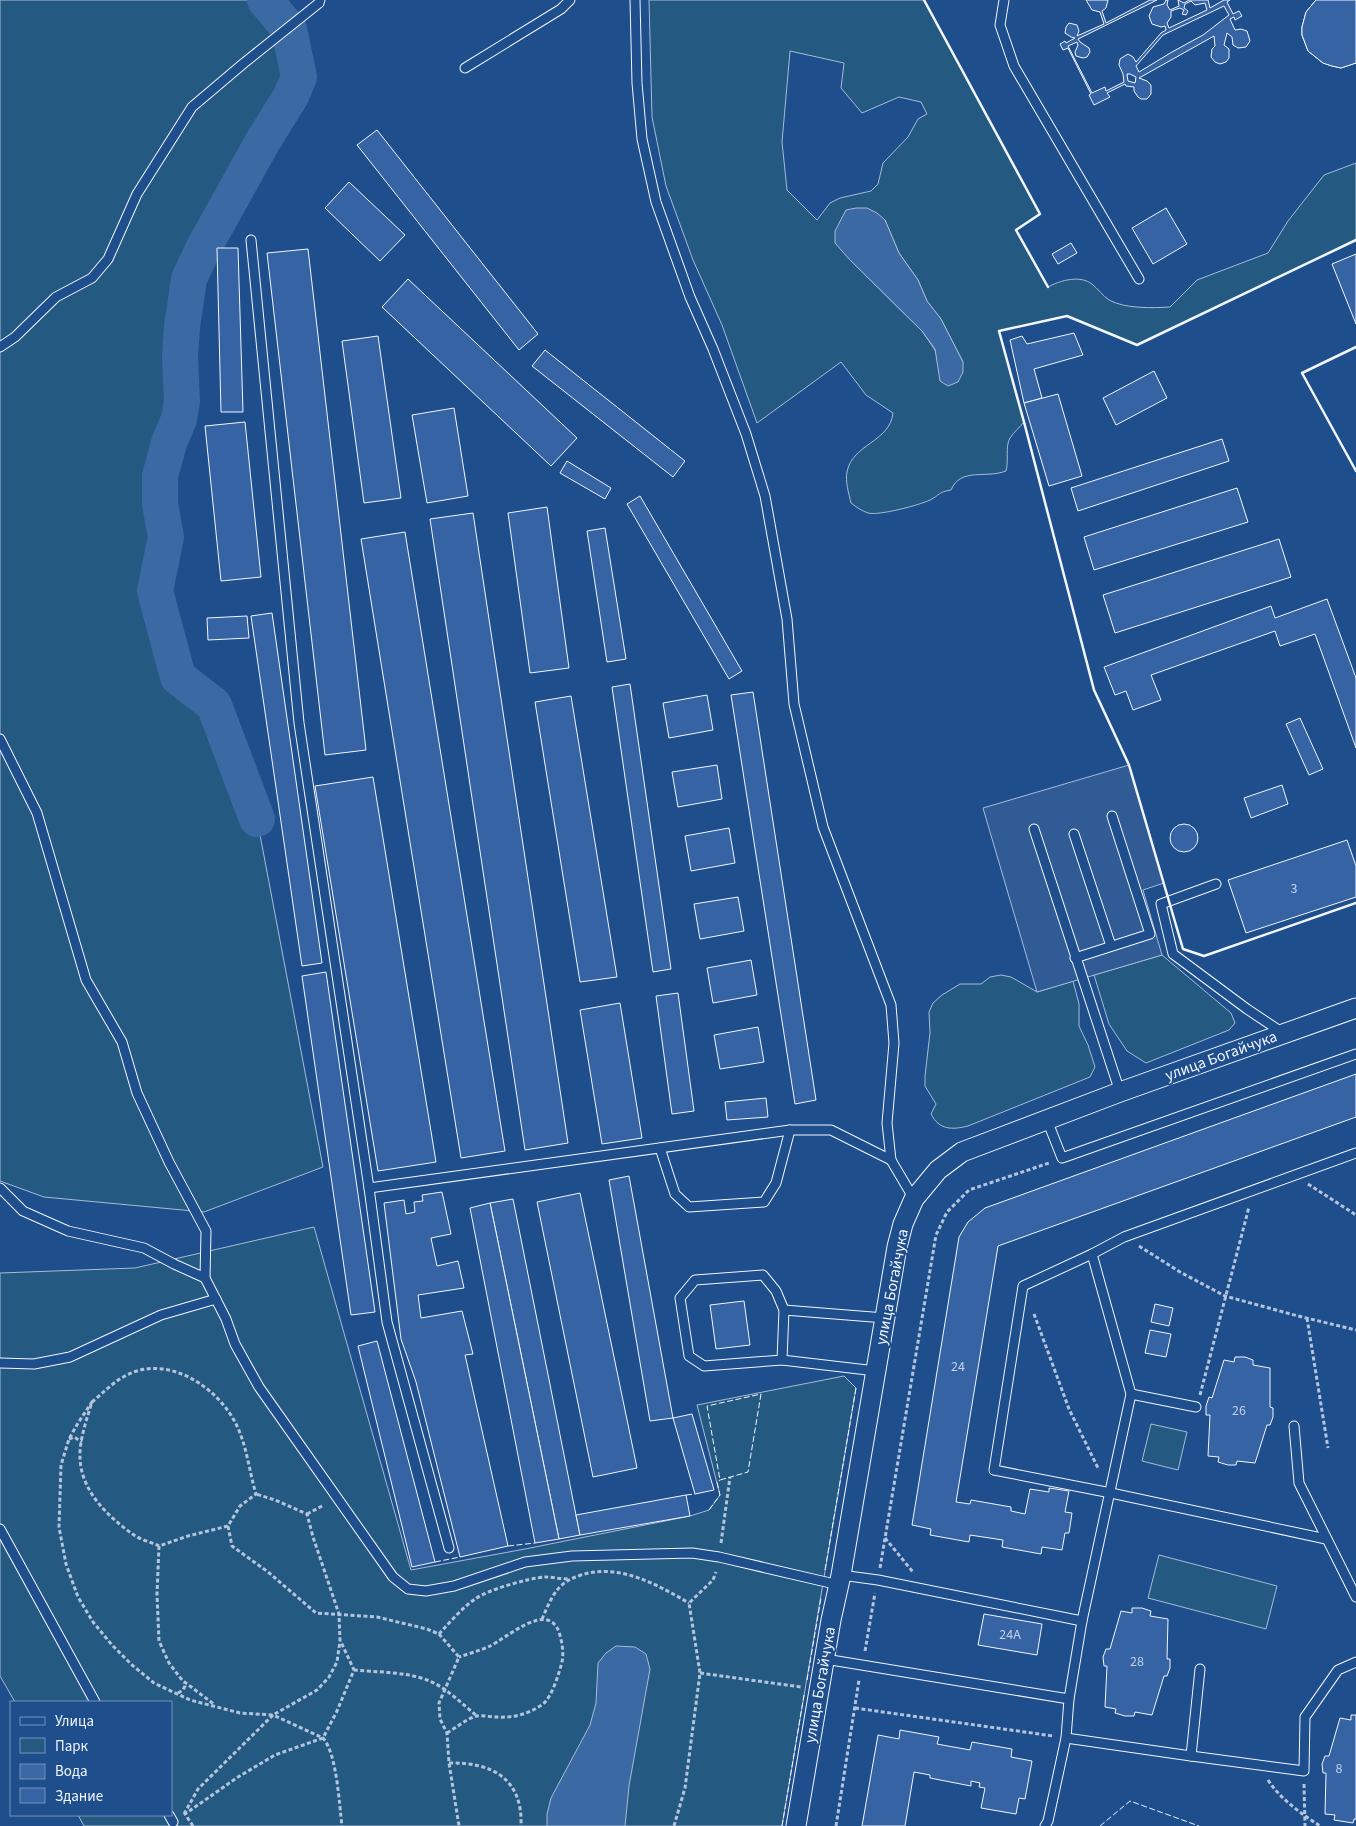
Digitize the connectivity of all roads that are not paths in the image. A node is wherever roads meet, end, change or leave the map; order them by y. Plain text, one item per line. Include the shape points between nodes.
1 (320, 0) edge
2 (570, 0) edge
3 (636, 0) edge
4 (1004, 0) edge
5 (465, 68) dead end
6 (250, 240) dead end
7 (1139, 279) dead end
8 (0, 347) edge
9 (0, 739) edge
10 (1112, 816) dead end
11 (1034, 829) dead end
12 (1074, 834) dead end
13 (1216, 884) dead end
14 (1111, 946) junction
15 (1075, 958) junction
16 (1356, 1008) edge
17 (1283, 1033) junction
18 (1356, 1054) edge
19 (1120, 1092) junction
20 (1047, 1120) junction
21 (790, 1130) junction
22 (660, 1148) junction
23 (1356, 1152) edge
24 (891, 1160) junction
25 (0, 1188) edge
26 (369, 1188) junction
27 (914, 1199) junction
28 (1092, 1254) junction
29 (205, 1278) junction
30 (216, 1299) junction
31 (784, 1310) junction
32 (885, 1318) junction
33 (782, 1360) junction
34 (0, 1363) edge
35 (876, 1371) junction
36 (1131, 1394) junction
37 (1196, 1407) road end
38 (1294, 1426) dead end
39 (1111, 1493) junction
40 (0, 1529) edge
41 (1326, 1539) junction
42 (449, 1548) dead end
43 (840, 1580) junction
44 (1356, 1598) edge
45 (1082, 1621) junction
46 (825, 1659) junction
47 (1356, 1662) edge
48 (1200, 1669) dead end
49 (1069, 1699) junction
50 (93, 1701) edge
51 (1066, 1738) junction
52 (1191, 1756) junction
53 (796, 1826) edge
54 (1044, 1826) edge

1 - 8 lane via 192,107 136,194 108,259 92,278 56,296 16,337
2 - 5 lane via 561,9
3 - 24 lane via 637,83 642,139 656,202 690,297 746,434 765,496 787,619 794,704 823,826 890,1005 894,1043 887,1123
4 - 7 lane via 1000,25 1014,66
6 - 26 lane via 299,723
9 - 29 lane via 37,813 86,980 122,1042 137,1093 206,1231
10 - 14 lane via 1150,934
11 - 15 lane
12 - 14 lane
13 - 17 lane via 1160,904 1173,954
14 - 15 lane
15 - 19 lane
16 - 17 street, улица Богайчука
17 - 19 street, улица Богайчука
18 - 20 lane via 1062,1158
19 - 20 street, улица Богайчука
20 - 27 street, улица Богайчука via 962,1152 938,1170
21 - 22 lane
21 - 22 lane via 776,1184 764,1202 689,1207 675,1194
21 - 24 lane via 832,1130
22 - 26 lane
23 - 28 lane via 1124,1237
24 - 27 lane
25 - 29 lane via 23,1211 68,1231 144,1248
26 - 42 lane via 387,1322
27 - 32 street, улица Богайчука via 897,1247
28 - 36 lane
28 - 39 lane via 1023,1286 994,1470
29 - 30 lane
30 - 34 lane via 161,1315 70,1357 34,1364
30 - 43 lane via 258,1387 393,1577 408,1589 454,1586 525,1562 572,1556 692,1553
31 - 32 lane
31 - 33 lane
31 - 33 lane via 776,1291 763,1275 695,1280 680,1298 689,1356 704,1366
32 - 35 street, улица Богайчука
33 - 35 lane
35 - 43 street, улица Богайчука
36 - 37 lane
36 - 39 lane
38 - 41 lane via 1299,1483
39 - 41 lane
39 - 45 lane
40 - 50 lane
41 - 44 lane
43 - 45 lane via 878,1580
43 - 46 street, улица Богайчука
45 - 49 lane
46 - 49 lane
46 - 53 street, улица Богайчука
47 - 52 lane via 1338,1670 1305,1717 1304,1771
48 - 52 lane
49 - 51 lane
51 - 52 lane
51 - 54 lane via 1048,1821

